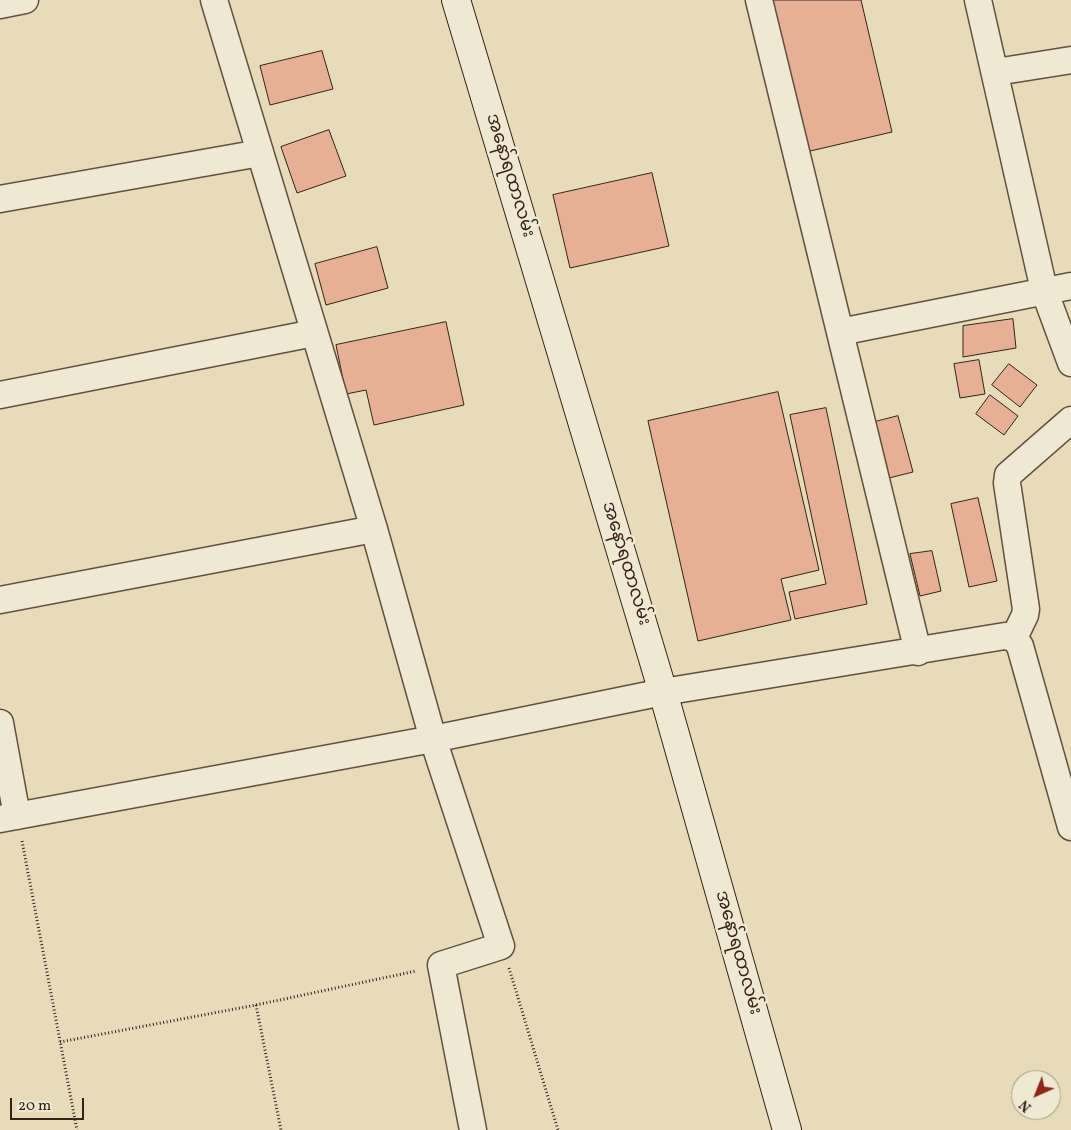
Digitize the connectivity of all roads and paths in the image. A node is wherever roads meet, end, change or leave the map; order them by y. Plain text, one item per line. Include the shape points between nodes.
1 (25, 0) edge
2 (214, 0) edge
3 (456, 0) edge
4 (759, 0) edge
5 (978, 0) edge
6 (0, 5) edge
7 (1071, 60) edge
8 (996, 72) junction
9 (260, 153) junction
10 (0, 199) edge
11 (1071, 286) edge
12 (1044, 290) junction
13 (840, 332) junction
14 (314, 333) junction
15 (1071, 363) edge
16 (0, 395) edge
17 (1071, 420) edge
18 (374, 529) junction
19 (0, 600) edge
20 (1014, 638) junction
21 (918, 652) junction
22 (663, 692) junction
23 (0, 722) edge
24 (433, 739) junction
25 (9, 818) edge
26 (1071, 827) edge
27 (501, 946) junction
28 (442, 965) junction
29 (256, 1005) junction
30 (60, 1042) junction
31 (77, 1130) edge
32 (281, 1130) edge
33 (473, 1130) edge
34 (558, 1130) edge
35 (787, 1130) edge

1 - 6 street
2 - 9 street
3 - 22 main road, အနော်ရထာလမ်း
4 - 13 street
5 - 8 street
7 - 8 street
8 - 12 street
9 - 10 street
9 - 14 street
11 - 12 street
12 - 13 street
12 - 15 street
13 - 21 street
14 - 16 street
14 - 18 street
17 - 20 street via 1008,475 1026,609
18 - 19 street
18 - 24 street
20 - 21 street via 1006,636
20 - 26 street via 1020,646
21 - 22 street
22 - 24 street
22 - 35 main road, အနော်ရထာလမ်း
23 - 25 street
24 - 25 street
24 - 27 street
25 - 30 path
27 - 28 street
27 - 34 path via 521,1001
28 - 29 path
28 - 33 street
29 - 30 path
29 - 32 path
30 - 31 path

